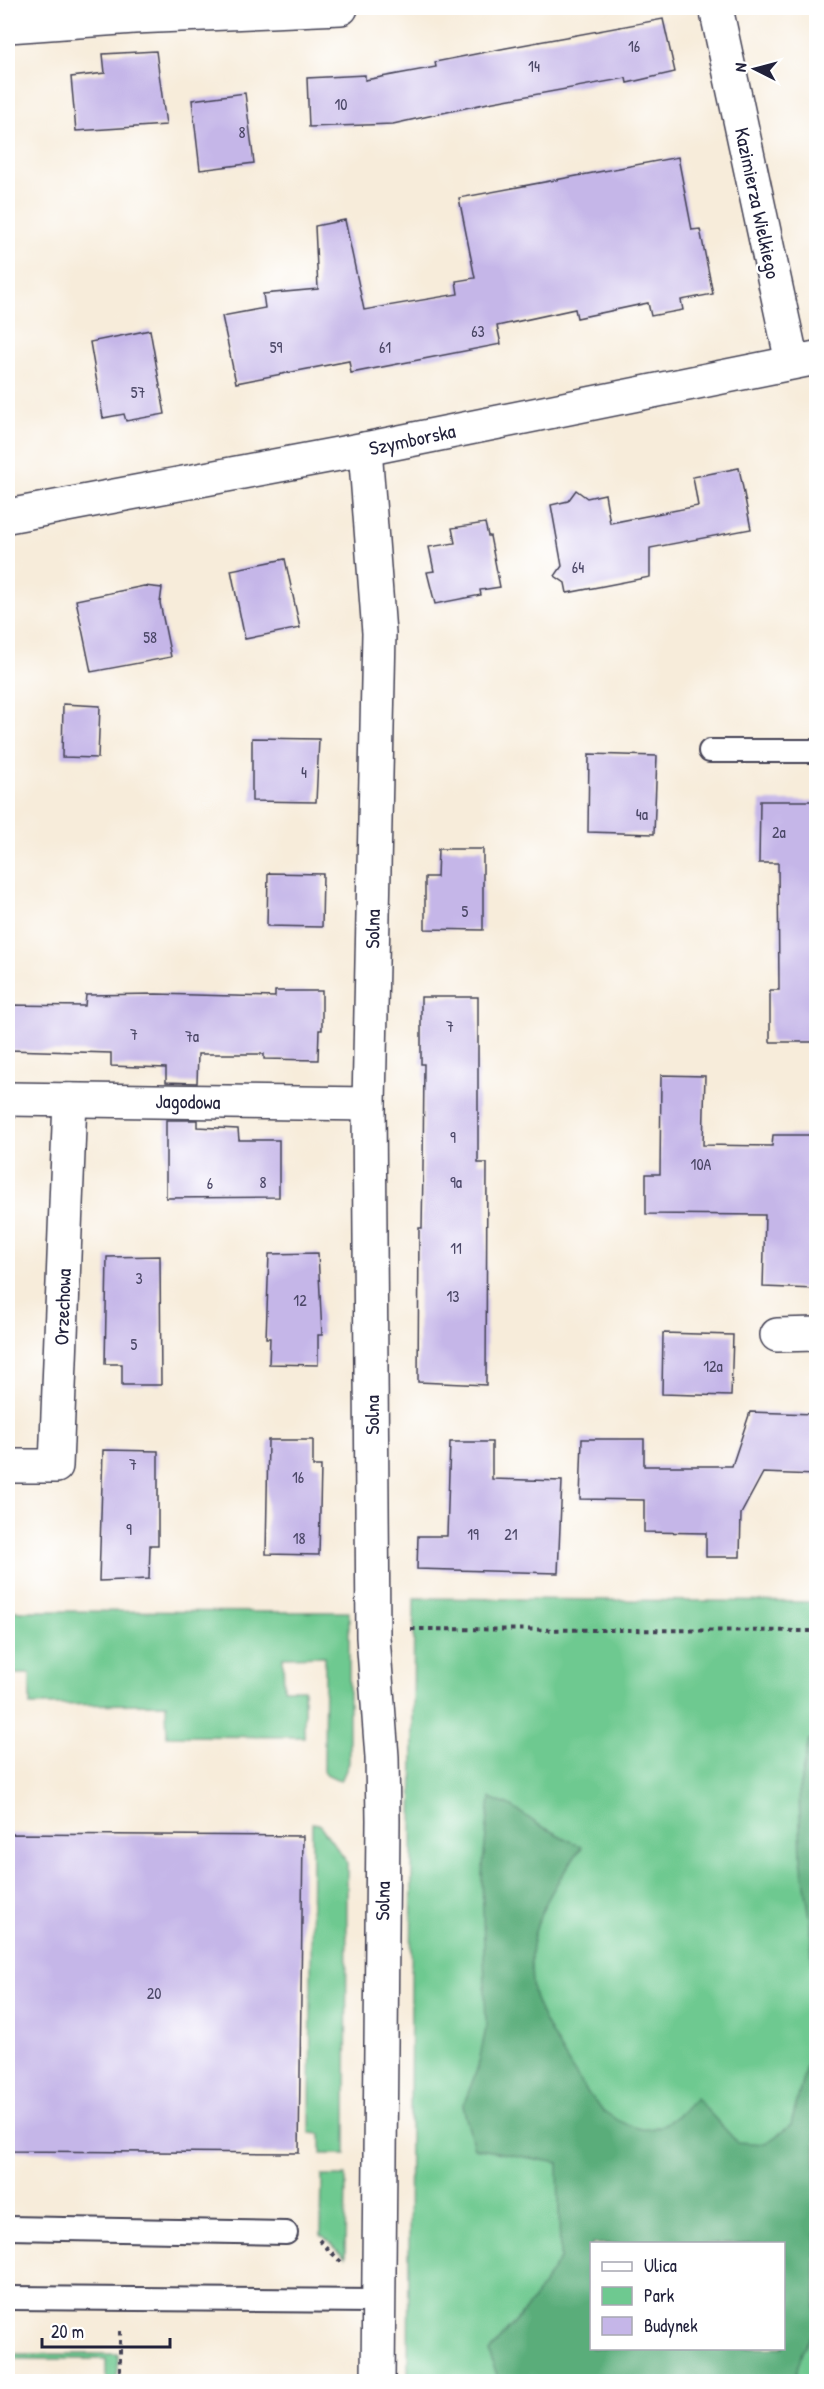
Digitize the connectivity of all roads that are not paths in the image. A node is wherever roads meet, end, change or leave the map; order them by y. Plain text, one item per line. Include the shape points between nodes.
1 (341, 8) edge
2 (716, 8) edge
3 (134, 12) edge
4 (8, 26) edge
5 (804, 360) edge
6 (365, 449) junction
7 (8, 516) edge
8 (710, 751) dead end
9 (816, 751) edge
10 (8, 1099) edge
11 (70, 1100) junction
12 (369, 1104) junction
13 (816, 1334) edge
14 (777, 1335) dead end
15 (8, 1466) edge
16 (8, 2228) edge
17 (286, 2232) road end
18 (8, 2298) edge
19 (378, 2301) junction
20 (378, 2382) edge

1 - 3 street
2 - 5 street, Kazimierza Wielkiego
3 - 4 street
5 - 6 street, Szymborska
6 - 7 street, Szymborska
6 - 12 street, Solna via 379,633
8 - 9 lane
10 - 11 street, Jagodowa
11 - 12 street, Jagodowa
11 - 15 street, Orzechowa via 56,1466
12 - 19 street, Solna via 373,1637 383,1820
13 - 14 street
16 - 17 lane
18 - 19 lane
19 - 20 street, Solna

